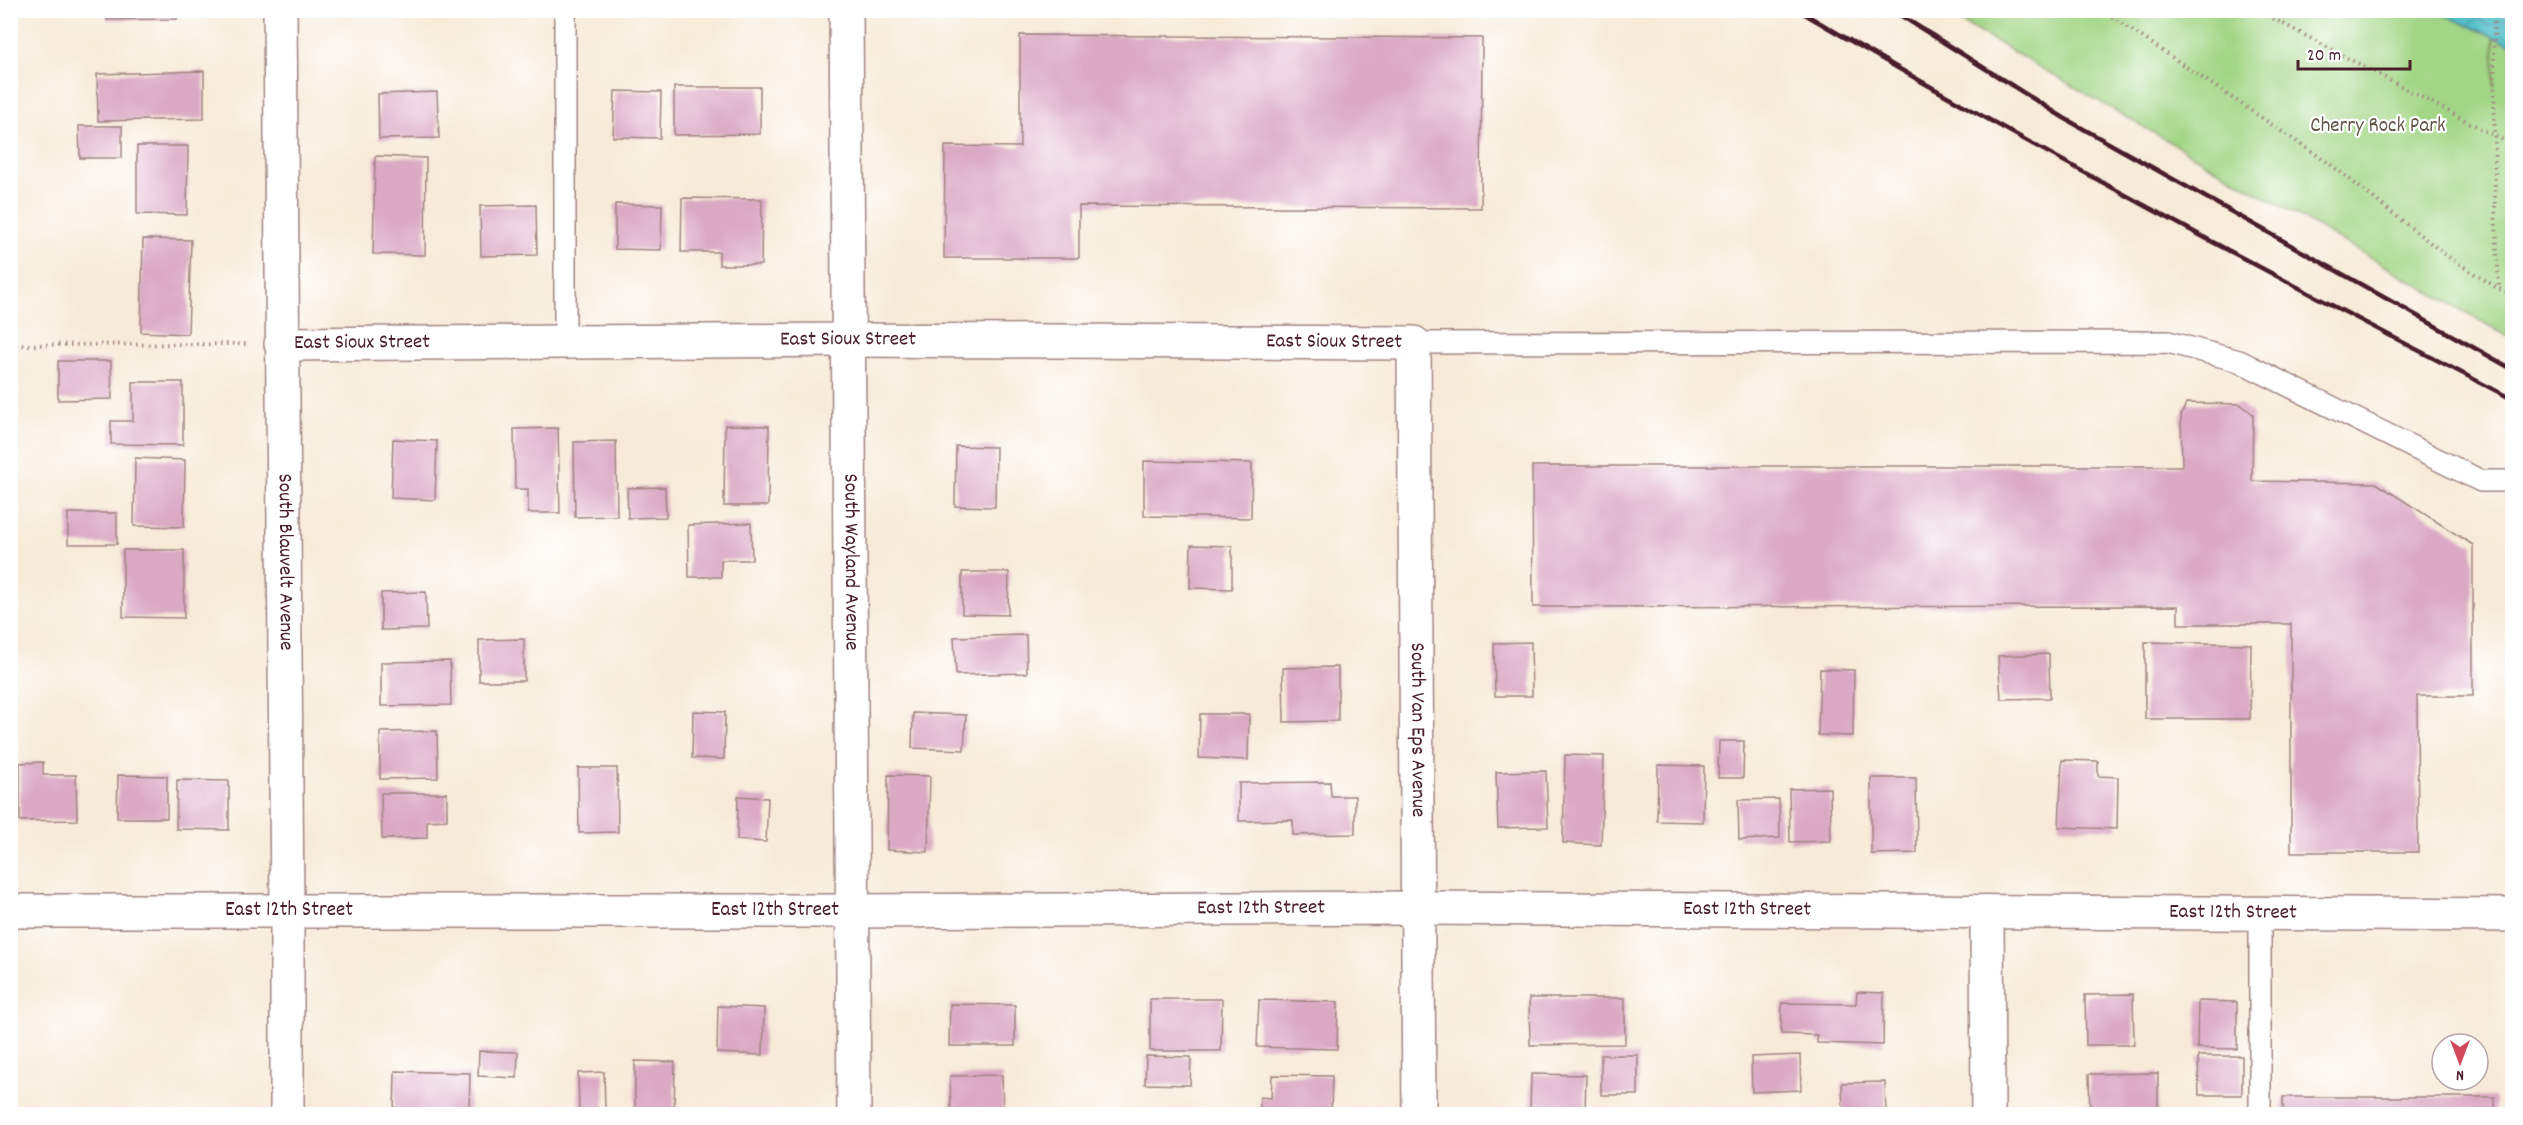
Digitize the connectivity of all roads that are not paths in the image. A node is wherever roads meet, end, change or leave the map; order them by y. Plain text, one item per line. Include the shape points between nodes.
1 (280, 10) edge
2 (565, 10) edge
3 (846, 10) edge
4 (847, 340) junction
5 (565, 342) junction
6 (1414, 343) junction
7 (281, 344) junction
8 (2512, 481) edge
9 (1416, 908) junction
10 (10, 911) edge
11 (852, 911) junction
12 (287, 912) junction
13 (1987, 912) junction
14 (2260, 914) junction
15 (2512, 915) edge
16 (287, 1114) edge
17 (854, 1114) edge
18 (1419, 1114) edge
19 (1988, 1114) edge
20 (2260, 1114) edge

1 - 7 street, South Blauvelt Avenue
2 - 5 lane
3 - 4 street, South Wayland Avenue
4 - 5 street, East Sioux Street
4 - 6 street, East Sioux Street
4 - 11 street, South Wayland Avenue
5 - 7 street, East Sioux Street
6 - 8 lane via 2168,342 2239,361 2481,481
6 - 9 street, South Van Eps Avenue
7 - 12 street, South Blauvelt Avenue
9 - 11 street, East 12th Street
9 - 13 street, East 12th Street
9 - 18 street, South Van Eps Avenue
10 - 12 street, East 12th Street
11 - 12 street, East 12th Street
11 - 17 street, South Wayland Avenue
12 - 16 street, South Blauvelt Avenue
13 - 14 street, East 12th Street
13 - 19 street
14 - 15 street, East 12th Street
14 - 20 lane

